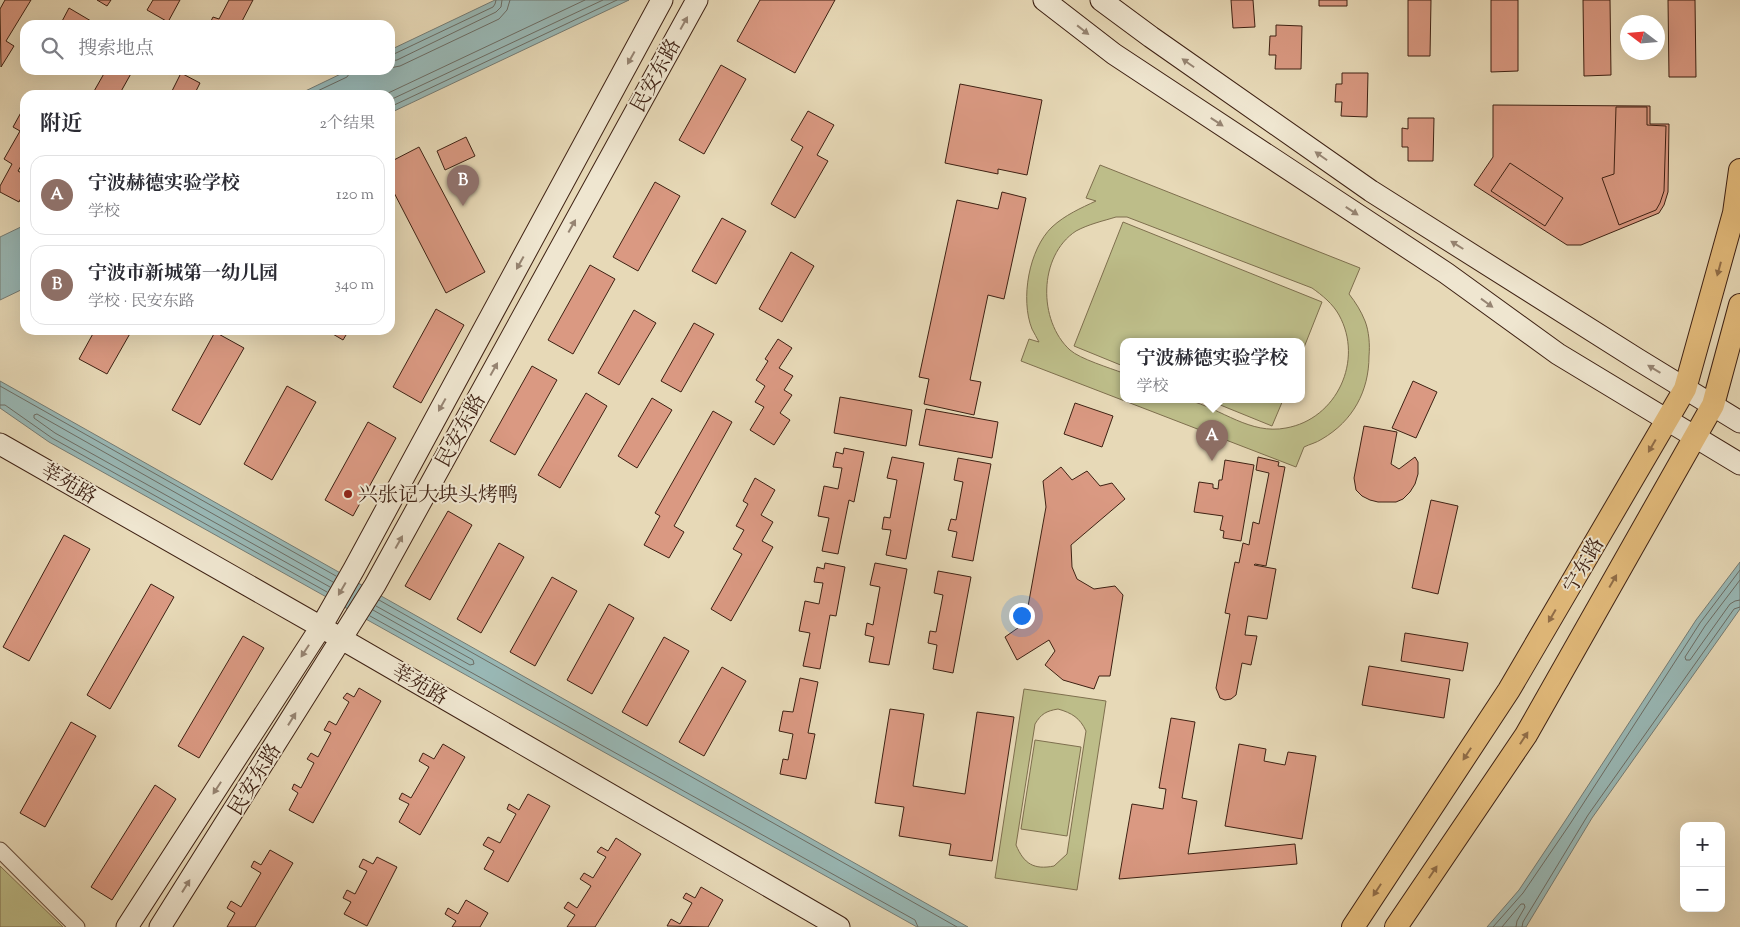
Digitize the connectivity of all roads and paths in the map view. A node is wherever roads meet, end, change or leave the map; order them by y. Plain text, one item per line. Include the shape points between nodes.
1 (662, 0) edge
2 (697, 0) edge
3 (1044, 0) edge
4 (1101, 0) edge
5 (1740, 170) edge
6 (1740, 305) edge
7 (1686, 388) junction
8 (1713, 405) junction
9 (1667, 420) junction
10 (1740, 422) edge
11 (1695, 437) junction
12 (0, 444) edge
13 (1740, 464) edge
14 (325, 618) junction
15 (342, 639) junction
16 (0, 850) edge
17 (77, 927) edge
18 (127, 927) edge
19 (160, 927) edge
20 (839, 927) edge
21 (1353, 927) edge
22 (1396, 927) edge

1 -> 14 main road, 民安东路
15 -> 2 main road, 民安东路 via 375,585
3 -> 9 main road via 1114,54 1446,274 1558,354
7 -> 4 main road via 1371,191
5 -> 7 main road, 宁东路 via 1734,213
6 - 8 main road, 宁东路
7 - 8 main road
7 - 9 main road, 宁东路
8 - 10 main road
8 - 11 main road, 宁东路
9 - 11 main road
9 -> 21 main road, 宁东路 via 1510,690
11 - 13 main road
22 -> 11 main road, 宁东路 via 1526,735
12 - 14 main road, 莘苑路
14 - 15 main road, 莘苑路
14 -> 18 main road, 民安东路
19 -> 15 main road, 民安东路
15 - 20 main road, 莘苑路
16 - 17 street

